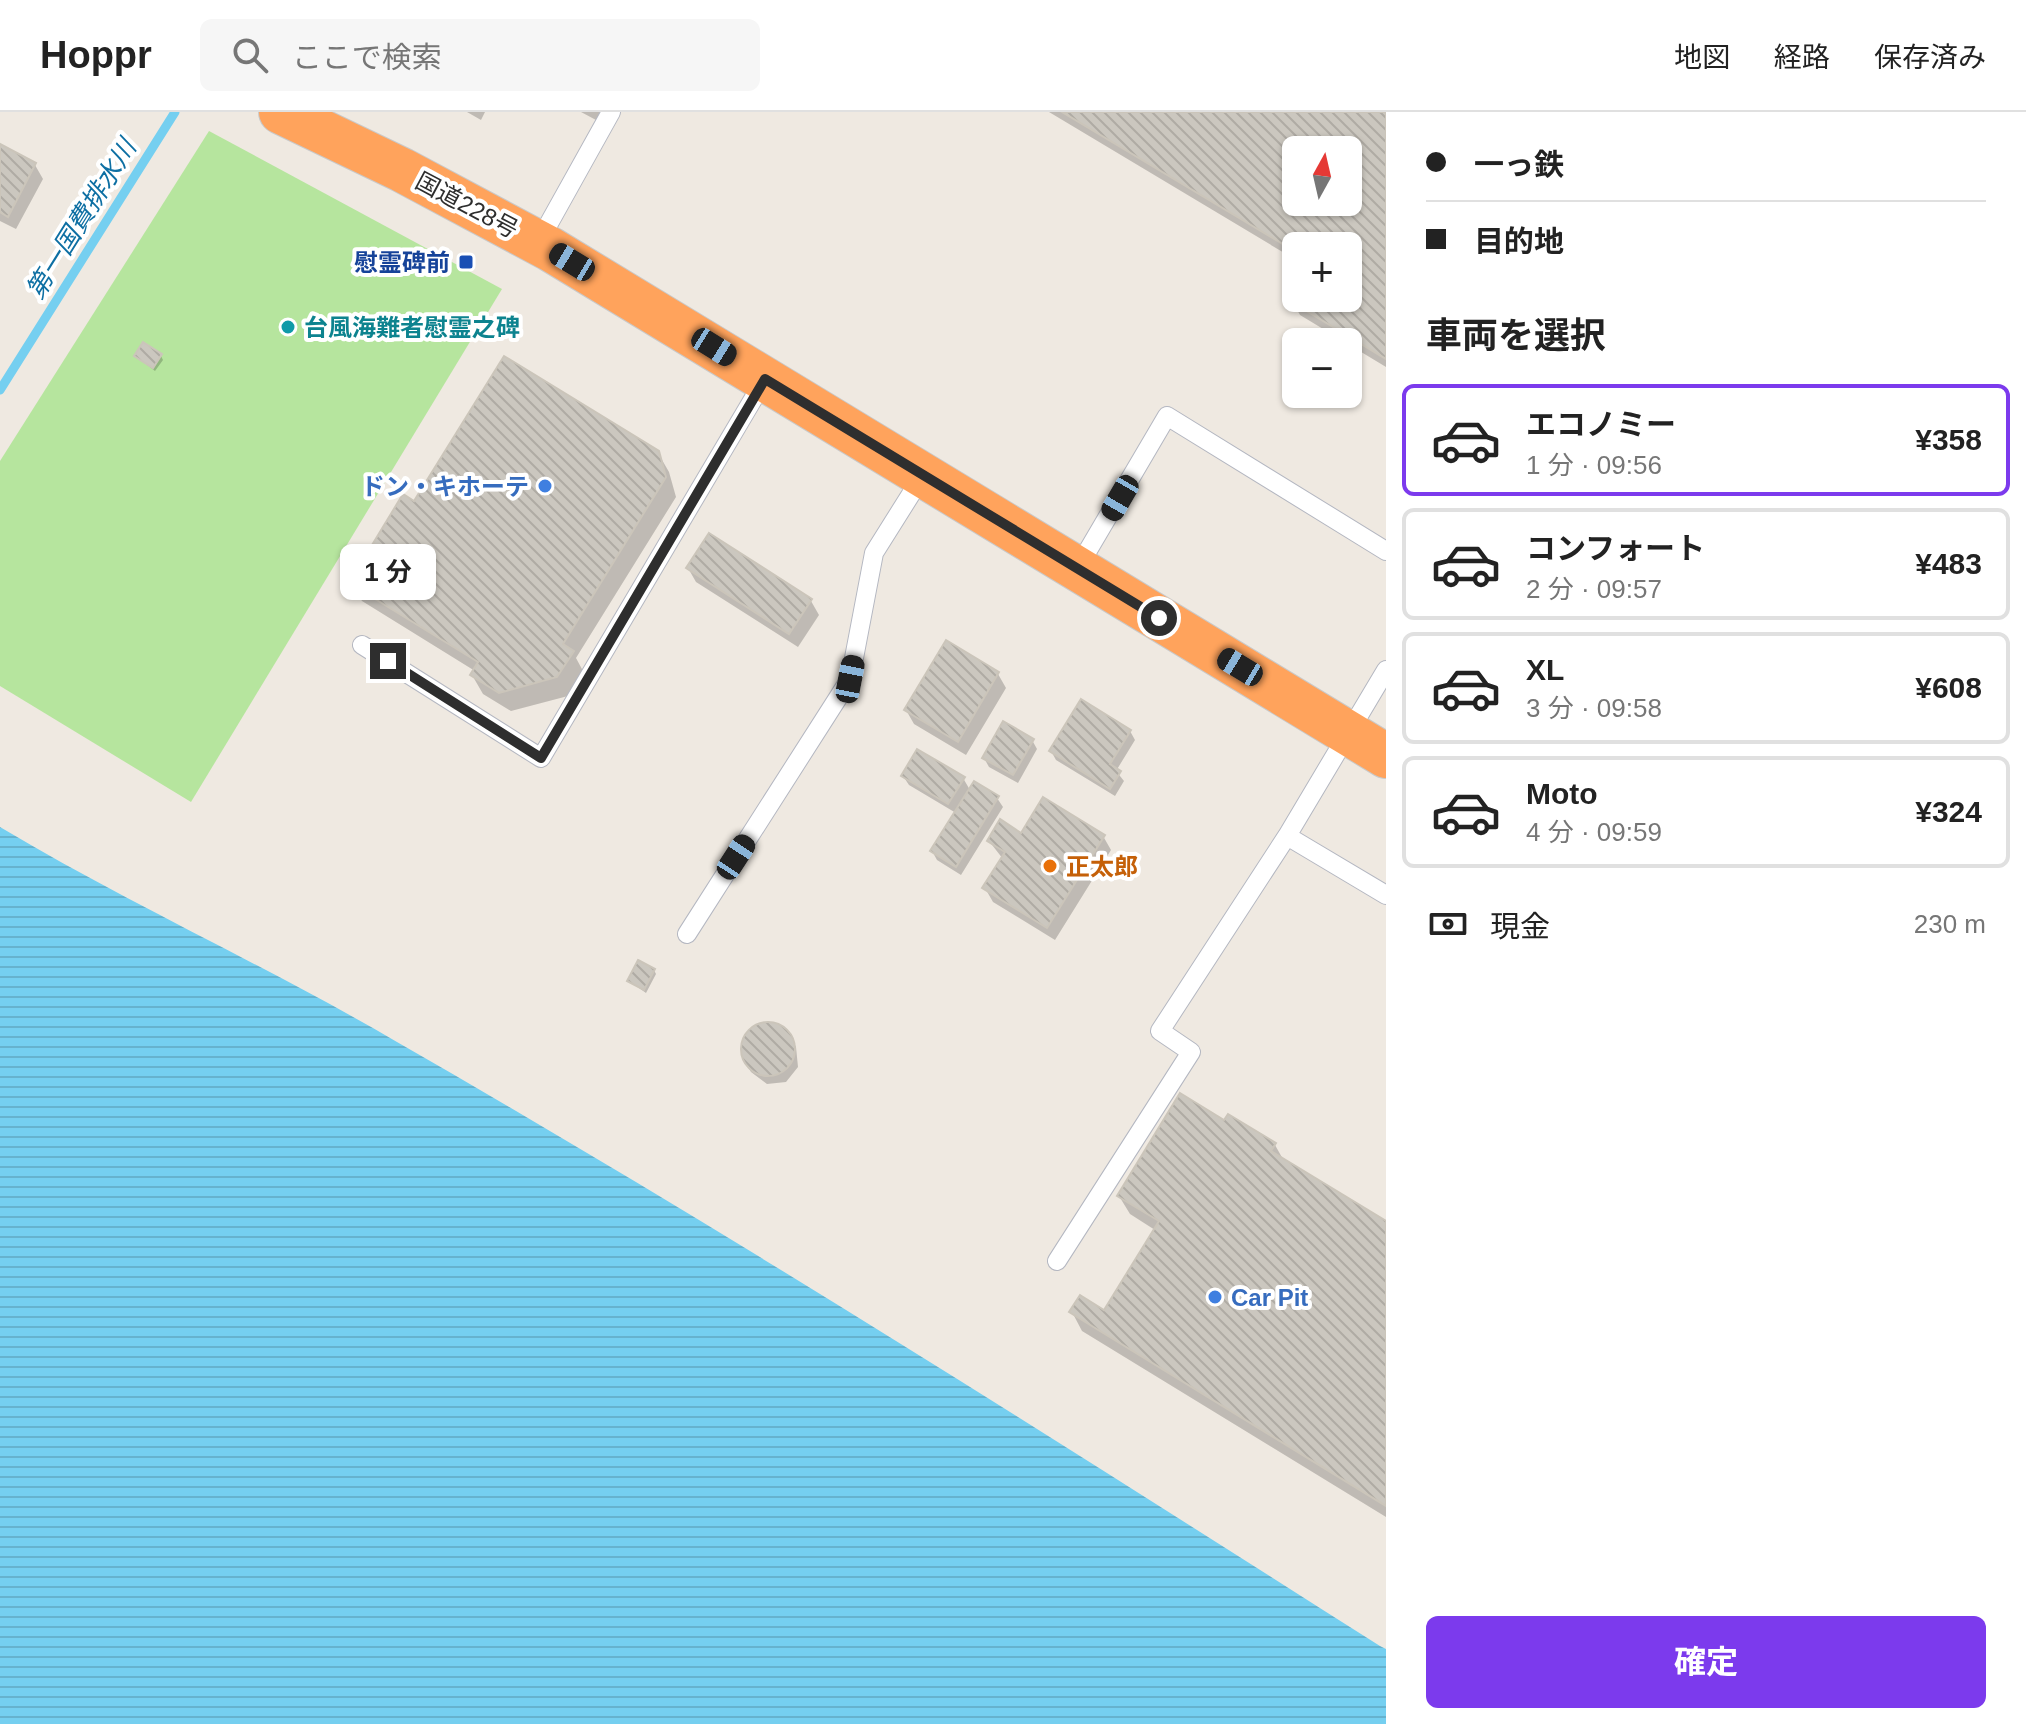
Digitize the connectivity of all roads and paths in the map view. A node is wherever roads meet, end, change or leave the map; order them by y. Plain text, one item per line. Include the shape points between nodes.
1 (281, 112) edge
2 (611, 112) edge
3 (538, 243) junction
4 (765, 379) junction
5 (923, 475) junction
6 (1386, 551) edge
7 (1077, 569) junction
8 (362, 645) dead end
9 (1386, 670) edge
10 (1348, 732) junction
11 (1386, 756) edge
12 (1287, 836) junction
13 (1386, 895) edge
14 (687, 934) dead end
15 (1057, 1261) dead end

1 - 3 highway, 国道228号
2 - 3 lane
3 - 4 highway, 国道228号
4 - 5 highway, 国道228号
4 - 8 lane via 541,758
5 - 7 highway, 国道228号
5 - 14 lane via 874,553 850,679
6 - 7 lane via 1167,416
7 - 10 highway, 国道228号
9 - 10 lane
10 - 11 highway, 国道228号
10 - 12 lane
12 - 13 lane
12 - 15 lane via 1160,1031 1191,1052

